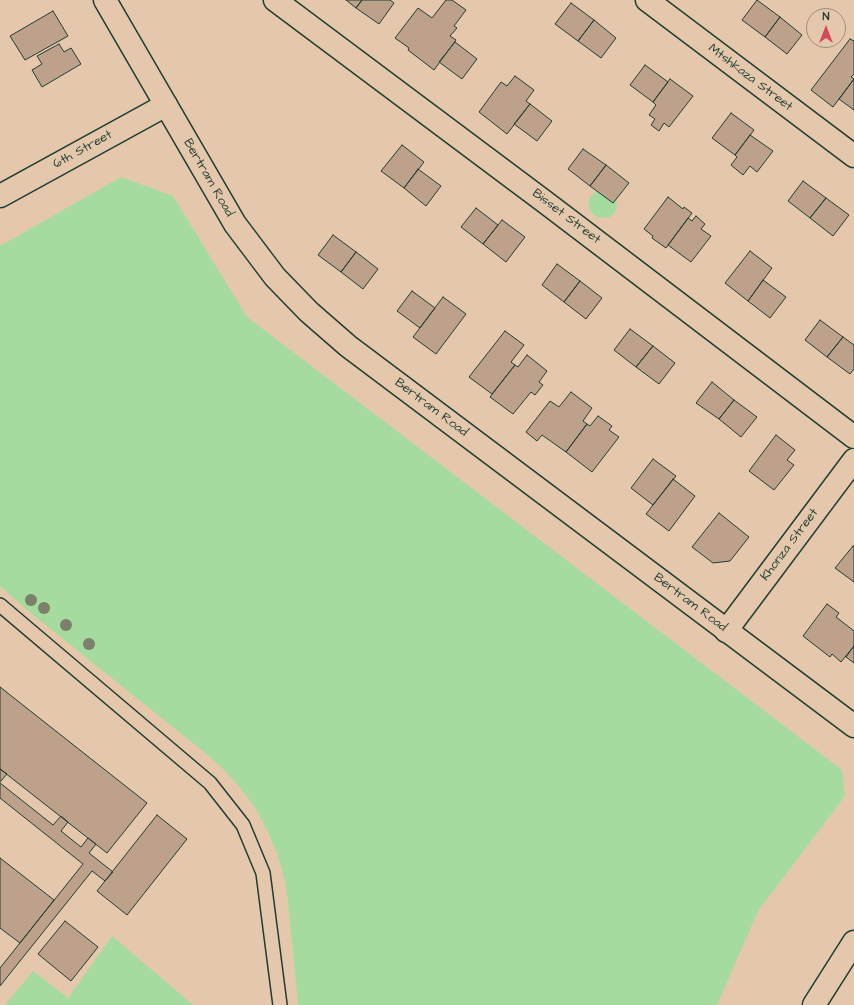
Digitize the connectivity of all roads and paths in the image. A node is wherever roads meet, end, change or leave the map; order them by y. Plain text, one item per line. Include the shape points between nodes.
1 (105, 0) edge
2 (275, 0) edge
3 (647, 0) edge
4 (166, 105) junction
5 (854, 156) edge
6 (0, 196) edge
7 (854, 437) edge
8 (854, 460) edge
9 (0, 605) edge
10 (726, 631) junction
11 (854, 726) edge
12 (854, 942) edge
13 (280, 1005) edge
14 (814, 1005) edge

1 - 4 street, Bertram Road
2 - 7 street, Bisset Street
3 - 5 street, Mtshkaza Street
4 - 6 street, 6th Street
4 - 10 street, Bertram Road via 235,224 275,277 309,312 348,346
8 - 10 street, Khonza Street
9 - 13 lane via 210,783 243,825 263,873
10 - 11 street, Bertram Road
12 - 14 street

